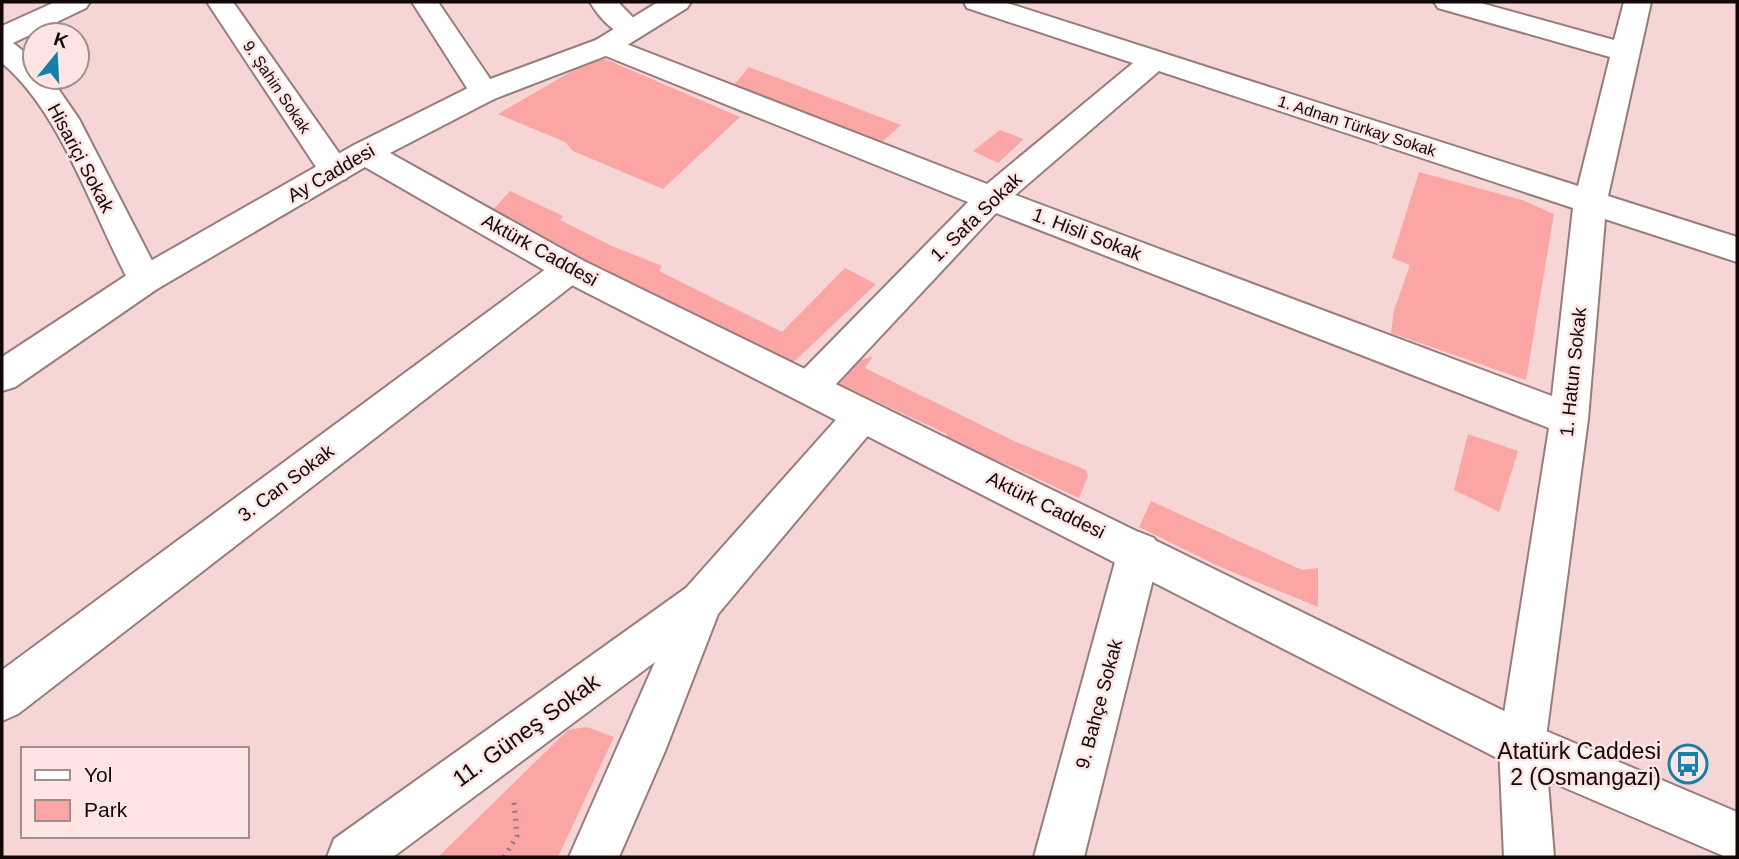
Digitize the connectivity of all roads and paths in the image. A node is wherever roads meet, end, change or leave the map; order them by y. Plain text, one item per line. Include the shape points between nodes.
1 (76, 2) edge
2 (220, 2) edge
3 (425, 2) edge
4 (603, 2) edge
5 (677, 2) edge
6 (977, 2) edge
7 (1448, 2) edge
8 (1637, 2) edge
9 (2, 37) edge
10 (618, 38) junction
11 (2, 48) edge
12 (1627, 53) junction
13 (1155, 59) junction
14 (484, 92) junction
15 (350, 162) junction
16 (991, 198) junction
17 (1590, 204) junction
18 (1737, 250) edge
19 (570, 269) junction
20 (145, 280) junction
21 (2, 376) edge
22 (809, 388) junction
23 (863, 415) junction
24 (1569, 419) junction
25 (1139, 551) junction
26 (701, 602) junction
27 (2, 698) edge
28 (1522, 745) junction
29 (514, 790) dead end
30 (1737, 837) edge
31 (352, 857) edge
32 (504, 857) edge
33 (594, 857) edge
34 (1059, 857) edge
35 (1529, 857) edge

1 - 9 street
2 - 15 street, 9. Şahin Sokak
3 - 14 street
4 - 10 street
5 - 10 street, Ay Caddesi
6 - 13 street, 1. Adnan Türkay Sokak
7 - 12 street
8 - 12 street, 1. Hatun Sokak
10 - 14 street, Ay Caddesi
10 - 16 street, 1. Hisli Sokak
11 - 20 street, Hisariçi Sokak via 31,72 64,119
12 - 17 street, 1. Hatun Sokak
13 - 16 street, 1. Safa Sokak
13 - 17 street, 1. Adnan Türkay Sokak
14 - 15 street, Ay Caddesi
15 - 19 street, Aktürk Caddesi
15 - 20 street, Ay Caddesi
16 - 22 street, 1. Safa Sokak
16 - 24 street, 1. Hisli Sokak
17 - 18 street, 1. Adnan Türkay Sokak
17 - 24 street, 1. Hatun Sokak
19 - 22 street, Aktürk Caddesi
19 - 27 street, 3. Can Sokak
20 - 21 street, Ay Caddesi
22 - 23 street, Aktürk Caddesi
23 - 25 street, Aktürk Caddesi
23 - 26 street, 11. Güneş Sokak
24 - 28 street, 1. Hatun Sokak
25 - 28 street, Aktürk Caddesi
25 - 34 street, 9. Bahçe Sokak
26 - 31 street, 11. Güneş Sokak
26 - 33 street, 11. Güneş Sokak
28 - 30 street, Aktürk Caddesi
28 - 35 street, 1. Hatun Sokak
29 - 32 path via 517,836

